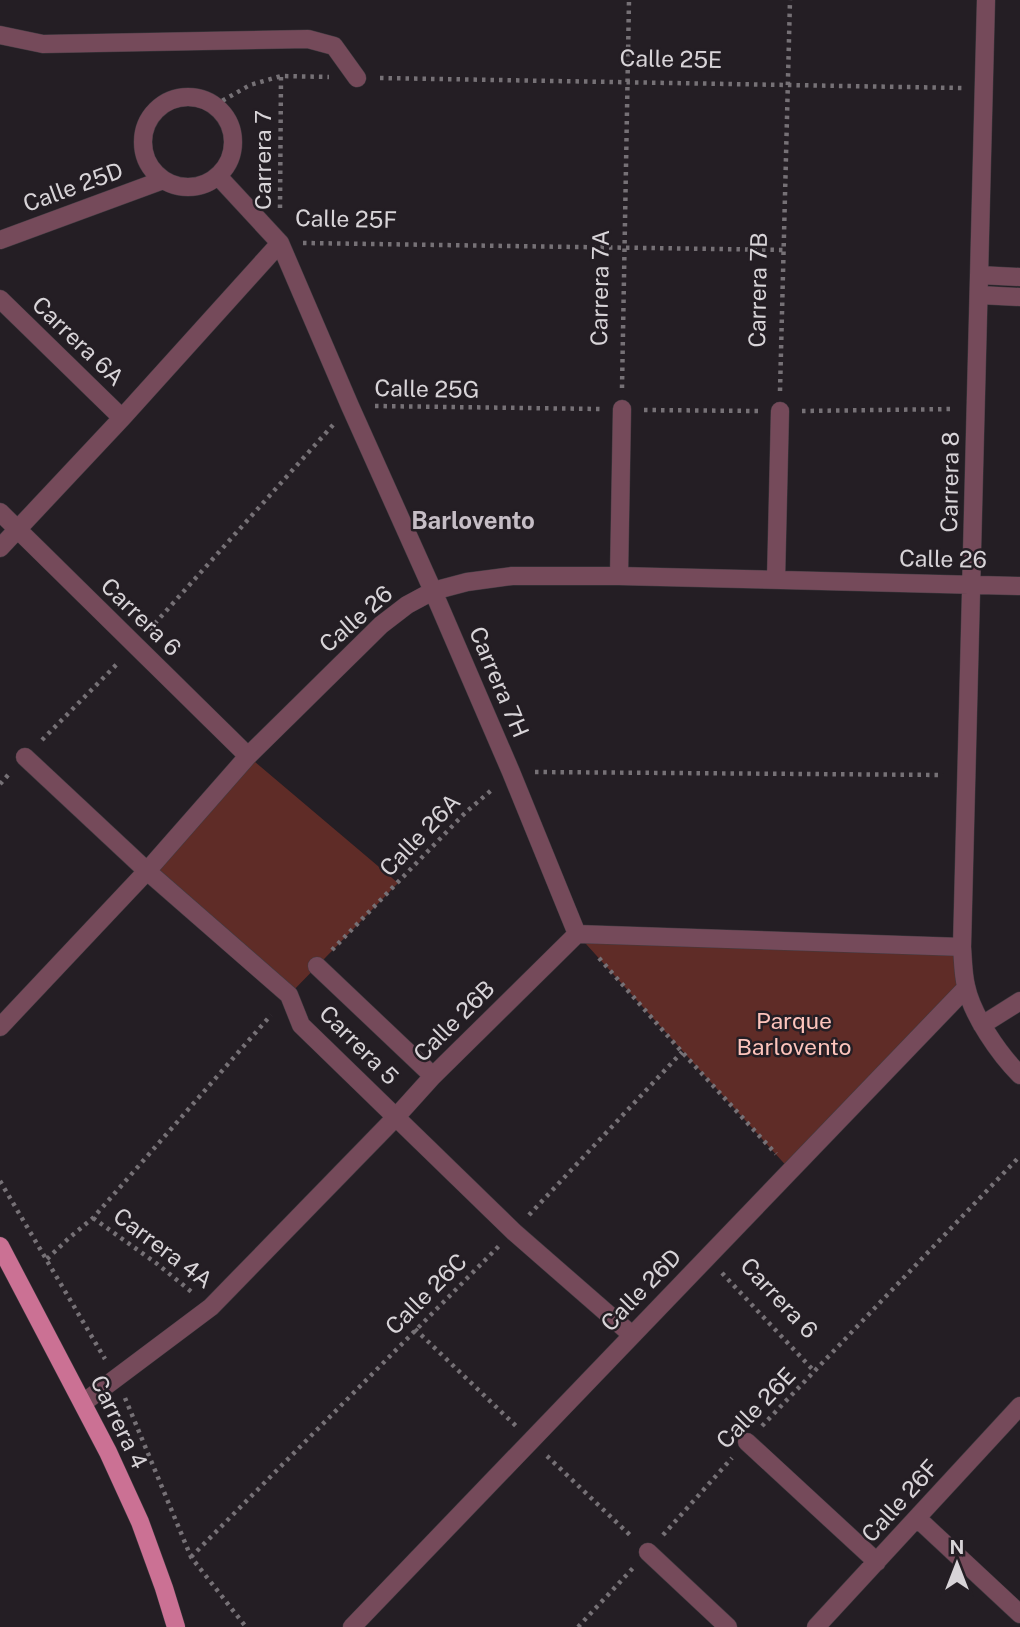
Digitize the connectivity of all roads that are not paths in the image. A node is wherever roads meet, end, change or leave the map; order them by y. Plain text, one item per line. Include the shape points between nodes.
1 (986, 0) edge
2 (0, 35) edge
3 (357, 78) road end
4 (218, 176) junction
5 (163, 180) junction
6 (0, 240) edge
7 (280, 243) junction
8 (979, 275) junction
9 (1020, 277) edge
10 (979, 295) junction
11 (1020, 297) edge
12 (0, 299) edge
13 (622, 410) road end
14 (780, 411) road end
15 (122, 418) junction
16 (0, 512) edge
17 (18, 530) junction
18 (0, 548) edge
19 (619, 576) junction
20 (776, 580) junction
21 (971, 585) junction
22 (1020, 586) edge
23 (433, 591) junction
24 (248, 756) junction
25 (25, 757) road end
26 (147, 871) junction
27 (577, 934) junction
28 (962, 947) junction
29 (317, 966) road end
30 (966, 988) junction
31 (1020, 1001) edge
32 (982, 1025) junction
33 (0, 1027) edge
34 (1020, 1075) edge
35 (433, 1076) junction
36 (396, 1117) junction
37 (0, 1246) edge
38 (632, 1335) junction
39 (83, 1404) junction
40 (1020, 1406) edge
41 (747, 1442) road end
42 (917, 1518) junction
43 (648, 1552) road end
44 (877, 1562) junction
45 (1020, 1614) edge
46 (176, 1627) edge
47 (352, 1627) edge
48 (729, 1627) edge
49 (816, 1627) edge

1 - 8 street, Carrera 8
2 - 3 street via 43,44 308,39 334,46
4 - 5 street via 192,187
4 - 5 street via 232,155 232,129 215,105 188,97 161,105 144,129 145,157
4 - 7 street, Carrera 7H
5 - 6 street, Calle 25D
7 - 15 street, Calle 25F
7 - 23 street, Carrera 7H
8 - 9 street
8 - 10 street, Carrera 8
10 - 11 street
10 - 21 street, Carrera 8
12 - 15 street, Carrera 6A
13 - 19 street
14 - 20 street
15 - 17 street, Calle 25F
16 - 17 street, Carrera 6
17 - 18 street, Calle 25F
17 - 24 street, Carrera 6
19 - 20 street, Calle 26
19 - 23 street, Calle 26 via 512,576
20 - 21 street, Calle 26
21 - 22 street, Calle 26
21 - 28 street, Carrera 8
23 - 24 street, Calle 26 via 381,625
23 - 27 street, Carrera 7H
24 - 26 street, Calle 26
25 - 26 street, Carrera 5
26 - 33 street, Calle 26
26 - 36 street, Carrera 5 via 289,995 301,1025
27 - 28 street
27 - 35 street, Calle 26B
28 - 30 street, Carrera 8
29 - 35 street
30 - 32 street, Carrera 8
30 - 38 street, Calle 26D
31 - 32 street
32 - 34 street, Carrera 8
35 - 36 street, Calle 26B
36 - 38 street, Carrera 5 via 514,1232
36 - 39 street, Calle 26B via 211,1307
37 - 39 main road, Carrera 4
38 - 47 street, Calle 26D
39 - 46 main road, Carrera 4 via 139,1522
40 - 42 street, Calle 26F
41 - 44 street
42 - 44 street, Calle 26F
42 - 45 street
43 - 48 street
44 - 49 street, Calle 26F

